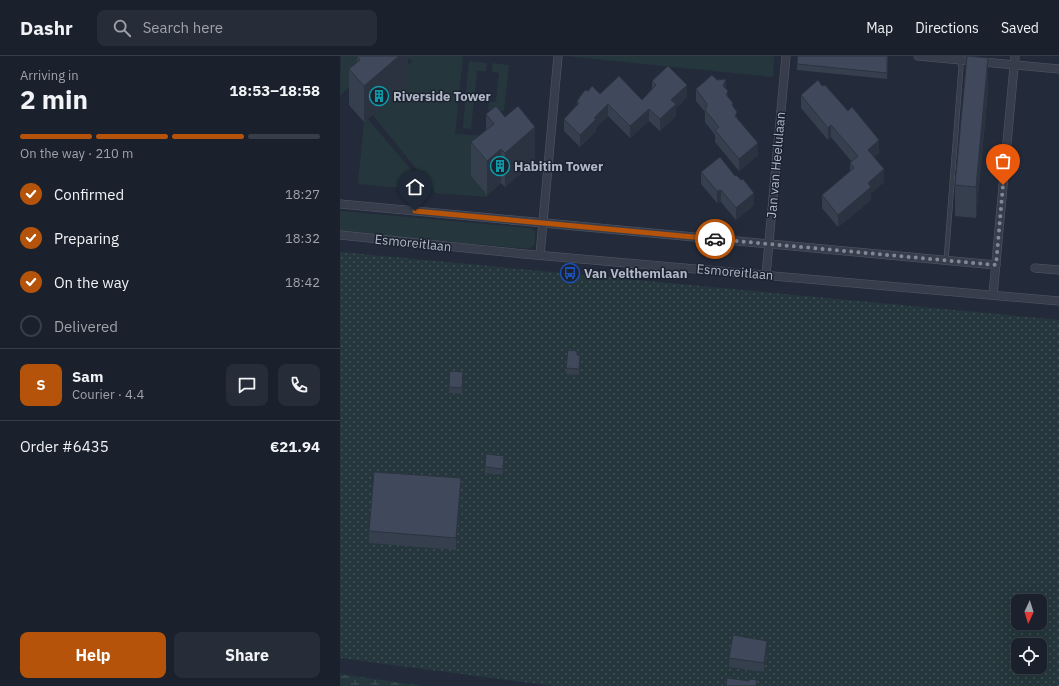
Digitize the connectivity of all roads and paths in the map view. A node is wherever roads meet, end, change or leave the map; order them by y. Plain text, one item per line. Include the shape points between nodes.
1 (558, 56) edge
2 (786, 56) edge
3 (918, 56) edge
4 (1015, 56) edge
5 (959, 58) edge
6 (1014, 65) junction
7 (1059, 69) edge
8 (340, 204) edge
9 (543, 223) junction
10 (340, 235) edge
11 (769, 244) junction
12 (540, 255) junction
13 (946, 261) junction
14 (996, 265) junction
15 (1036, 268) dead end
16 (1059, 270) edge
17 (766, 275) junction
18 (993, 295) junction
19 (1059, 301) edge

1 - 9 street
2 - 11 street, Jan van Heelulaan
3 - 5 street
4 - 6 street
5 - 6 street
5 - 13 lane via 961,67
6 - 7 street
6 - 14 street
8 - 9 street
9 - 11 street
9 - 12 street
10 - 12 street, Esmoreitlaan
11 - 13 street
11 - 17 street, Jan van Heelulaan
12 - 17 street, Esmoreitlaan
13 - 14 street
14 - 18 street
15 - 16 street
17 - 18 street, Esmoreitlaan
18 - 19 street, Esmoreitlaan

